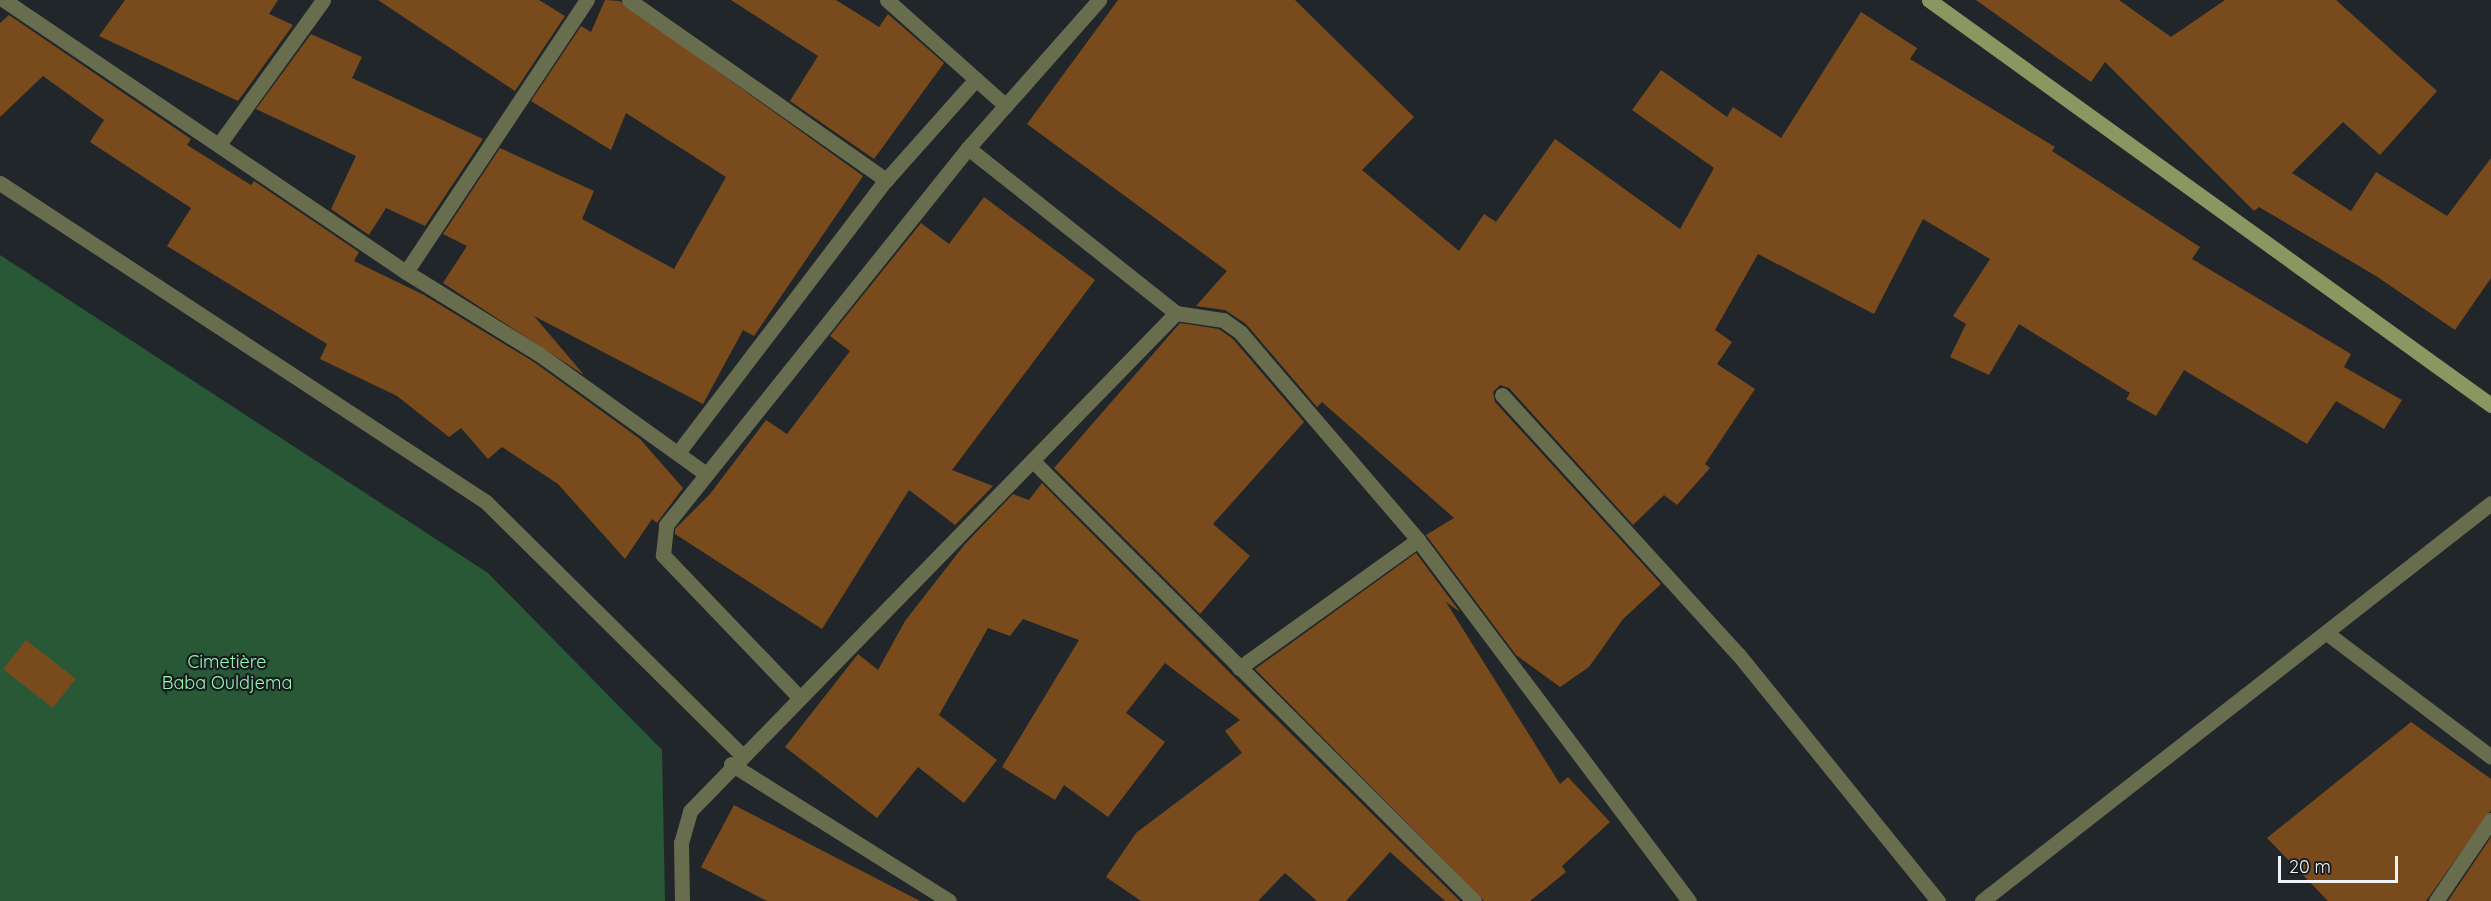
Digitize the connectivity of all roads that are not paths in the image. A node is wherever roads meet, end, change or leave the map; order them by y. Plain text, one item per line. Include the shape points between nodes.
1 (4, 0) edge
2 (323, 0) edge
3 (587, 0) edge
4 (630, 0) edge
5 (887, 0) edge
6 (1099, 0) edge
7 (1929, 0) edge
8 (976, 79) junction
9 (1006, 106) junction
10 (220, 143) junction
11 (968, 148) junction
12 (886, 180) junction
13 (0, 183) edge
14 (406, 272) junction
15 (1176, 313) junction
16 (1502, 395) dead end
17 (2491, 405) edge
18 (680, 450) junction
19 (1034, 461) junction
20 (706, 474) junction
21 (2491, 503) edge
22 (1418, 540) junction
23 (2328, 634) junction
24 (1239, 668) junction
25 (800, 697) junction
26 (2491, 757) edge
27 (736, 759) junction
28 (2491, 820) edge
29 (682, 901) edge
30 (949, 901) edge
31 (1474, 901) edge
32 (1689, 901) edge
33 (1938, 901) edge
34 (1982, 901) edge
35 (2436, 901) edge

1 - 10 street
2 - 10 street
3 - 14 street
4 - 12 street
5 - 8 street
6 - 9 street
7 - 17 main road
8 - 9 street
8 - 12 street
9 - 11 street
10 - 14 street
11 - 15 street
11 - 20 street
12 - 18 street
13 - 27 street via 486,502
14 - 18 street
15 - 19 street
15 - 22 street via 1223,320 1240,332
16 - 33 street via 1738,654
18 - 20 street
19 - 24 street
19 - 25 street
20 - 25 street via 666,525 663,555
21 - 23 street
22 - 24 street
22 - 32 street
23 - 26 street
23 - 34 street
24 - 31 street
25 - 27 street
27 - 29 street via 690,811 681,843
27 - 30 street
28 - 35 street

